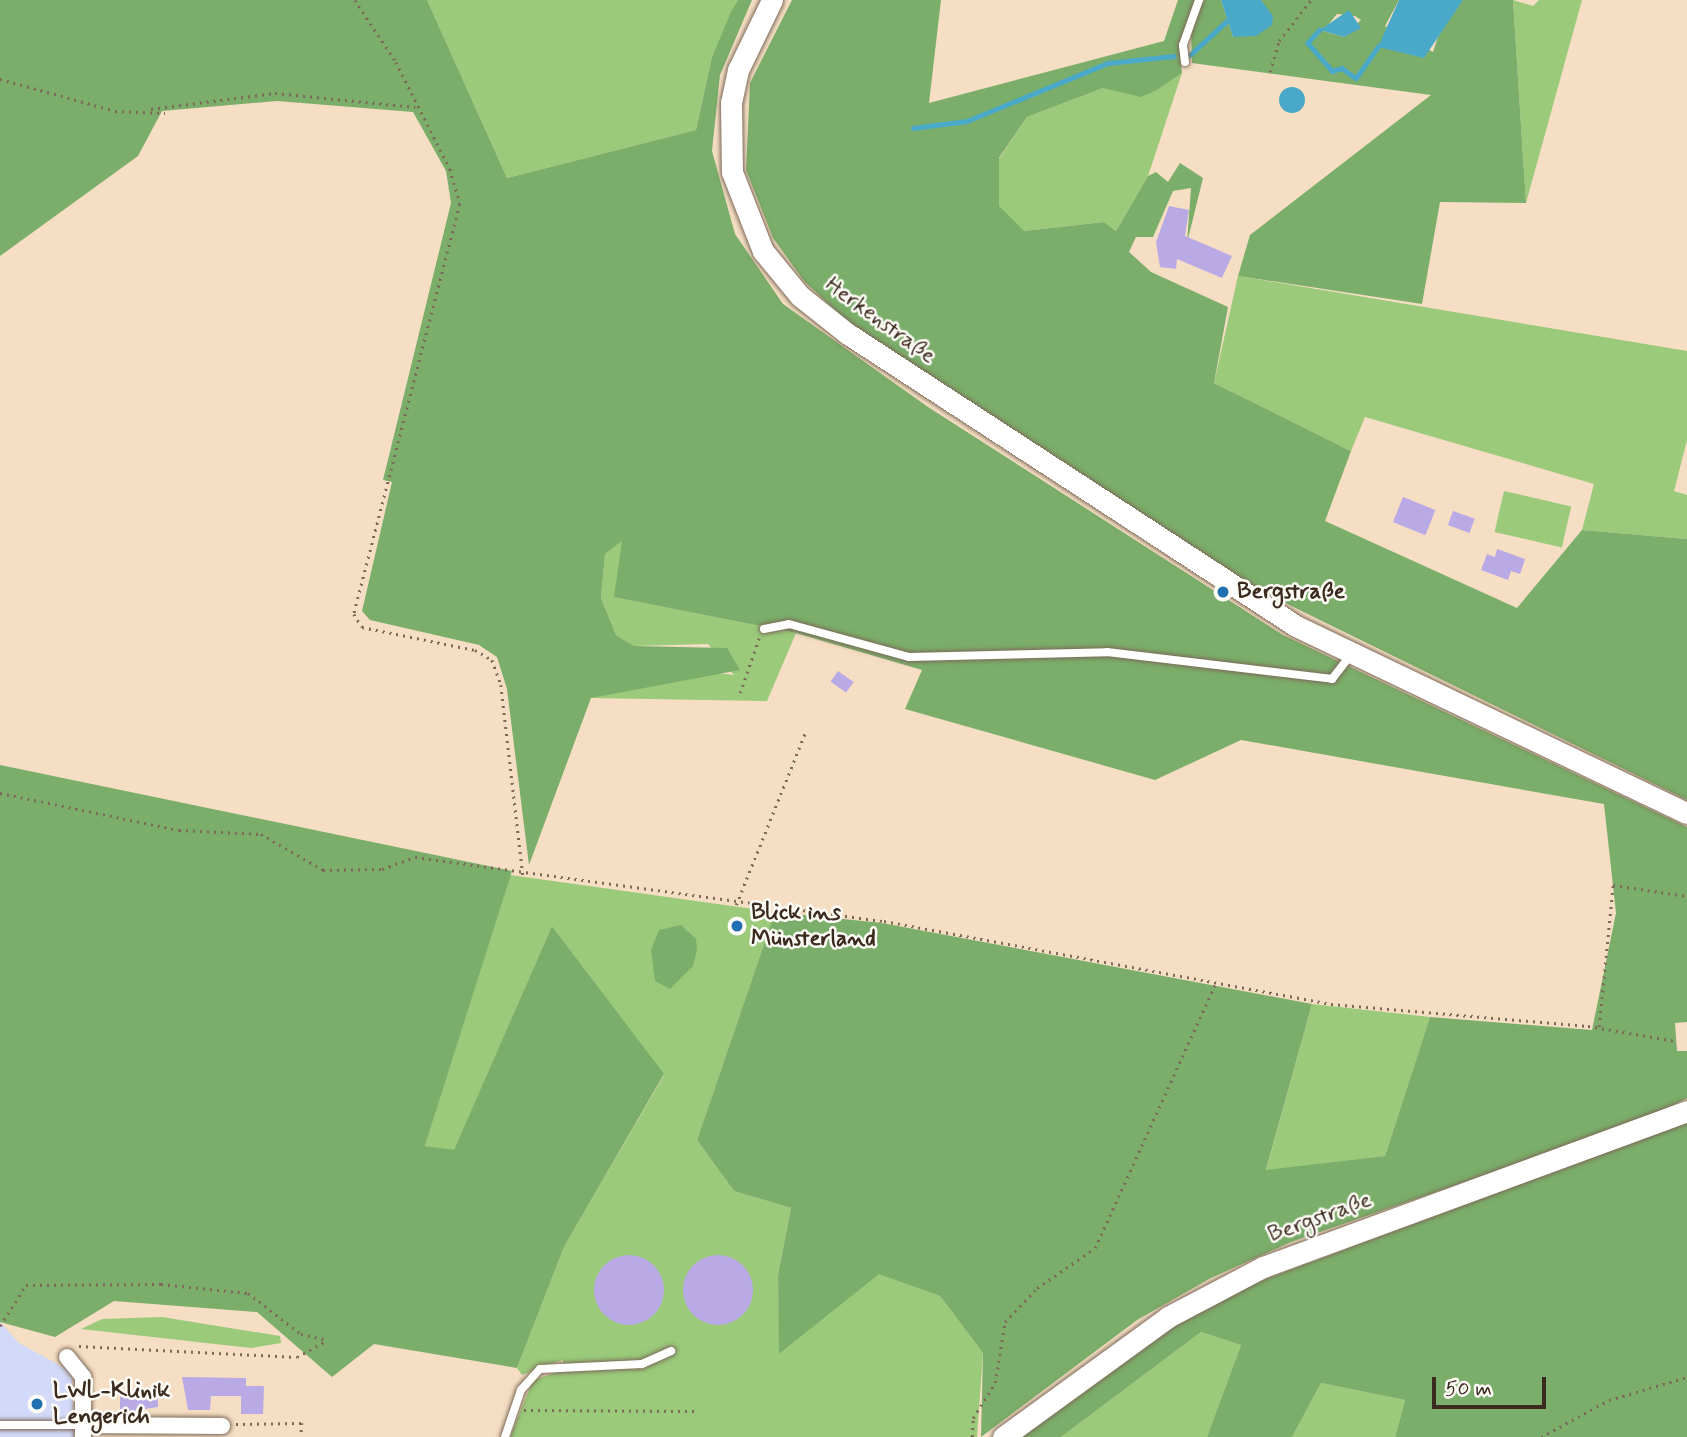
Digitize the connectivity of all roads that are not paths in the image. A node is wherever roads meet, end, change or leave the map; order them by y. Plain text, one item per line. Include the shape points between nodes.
1 (772, 0) edge
2 (1199, 0) edge
3 (1185, 62) dead end
4 (764, 629) road end
5 (1351, 655) junction
6 (1687, 813) edge
7 (1687, 1111) edge
8 (671, 1351) dead end
9 (67, 1357) road end
10 (0, 1425) edge
11 (222, 1426) road end
12 (83, 1431) edge
13 (505, 1437) edge
14 (1003, 1437) edge

1 - 5 main road, Herkenstraße via 738,70 729,139 748,222 782,277 848,334 1201,565
2 - 3 lane via 1183,46
4 - 5 lane via 789,624 909,657 1107,652 1332,679
5 - 6 main road
7 - 14 main road, Bergstraße via 1242,1277 1134,1340
8 - 13 lane via 642,1364 540,1369 530,1376
9 - 12 street via 83,1377
10 - 12 lane
11 - 12 street

